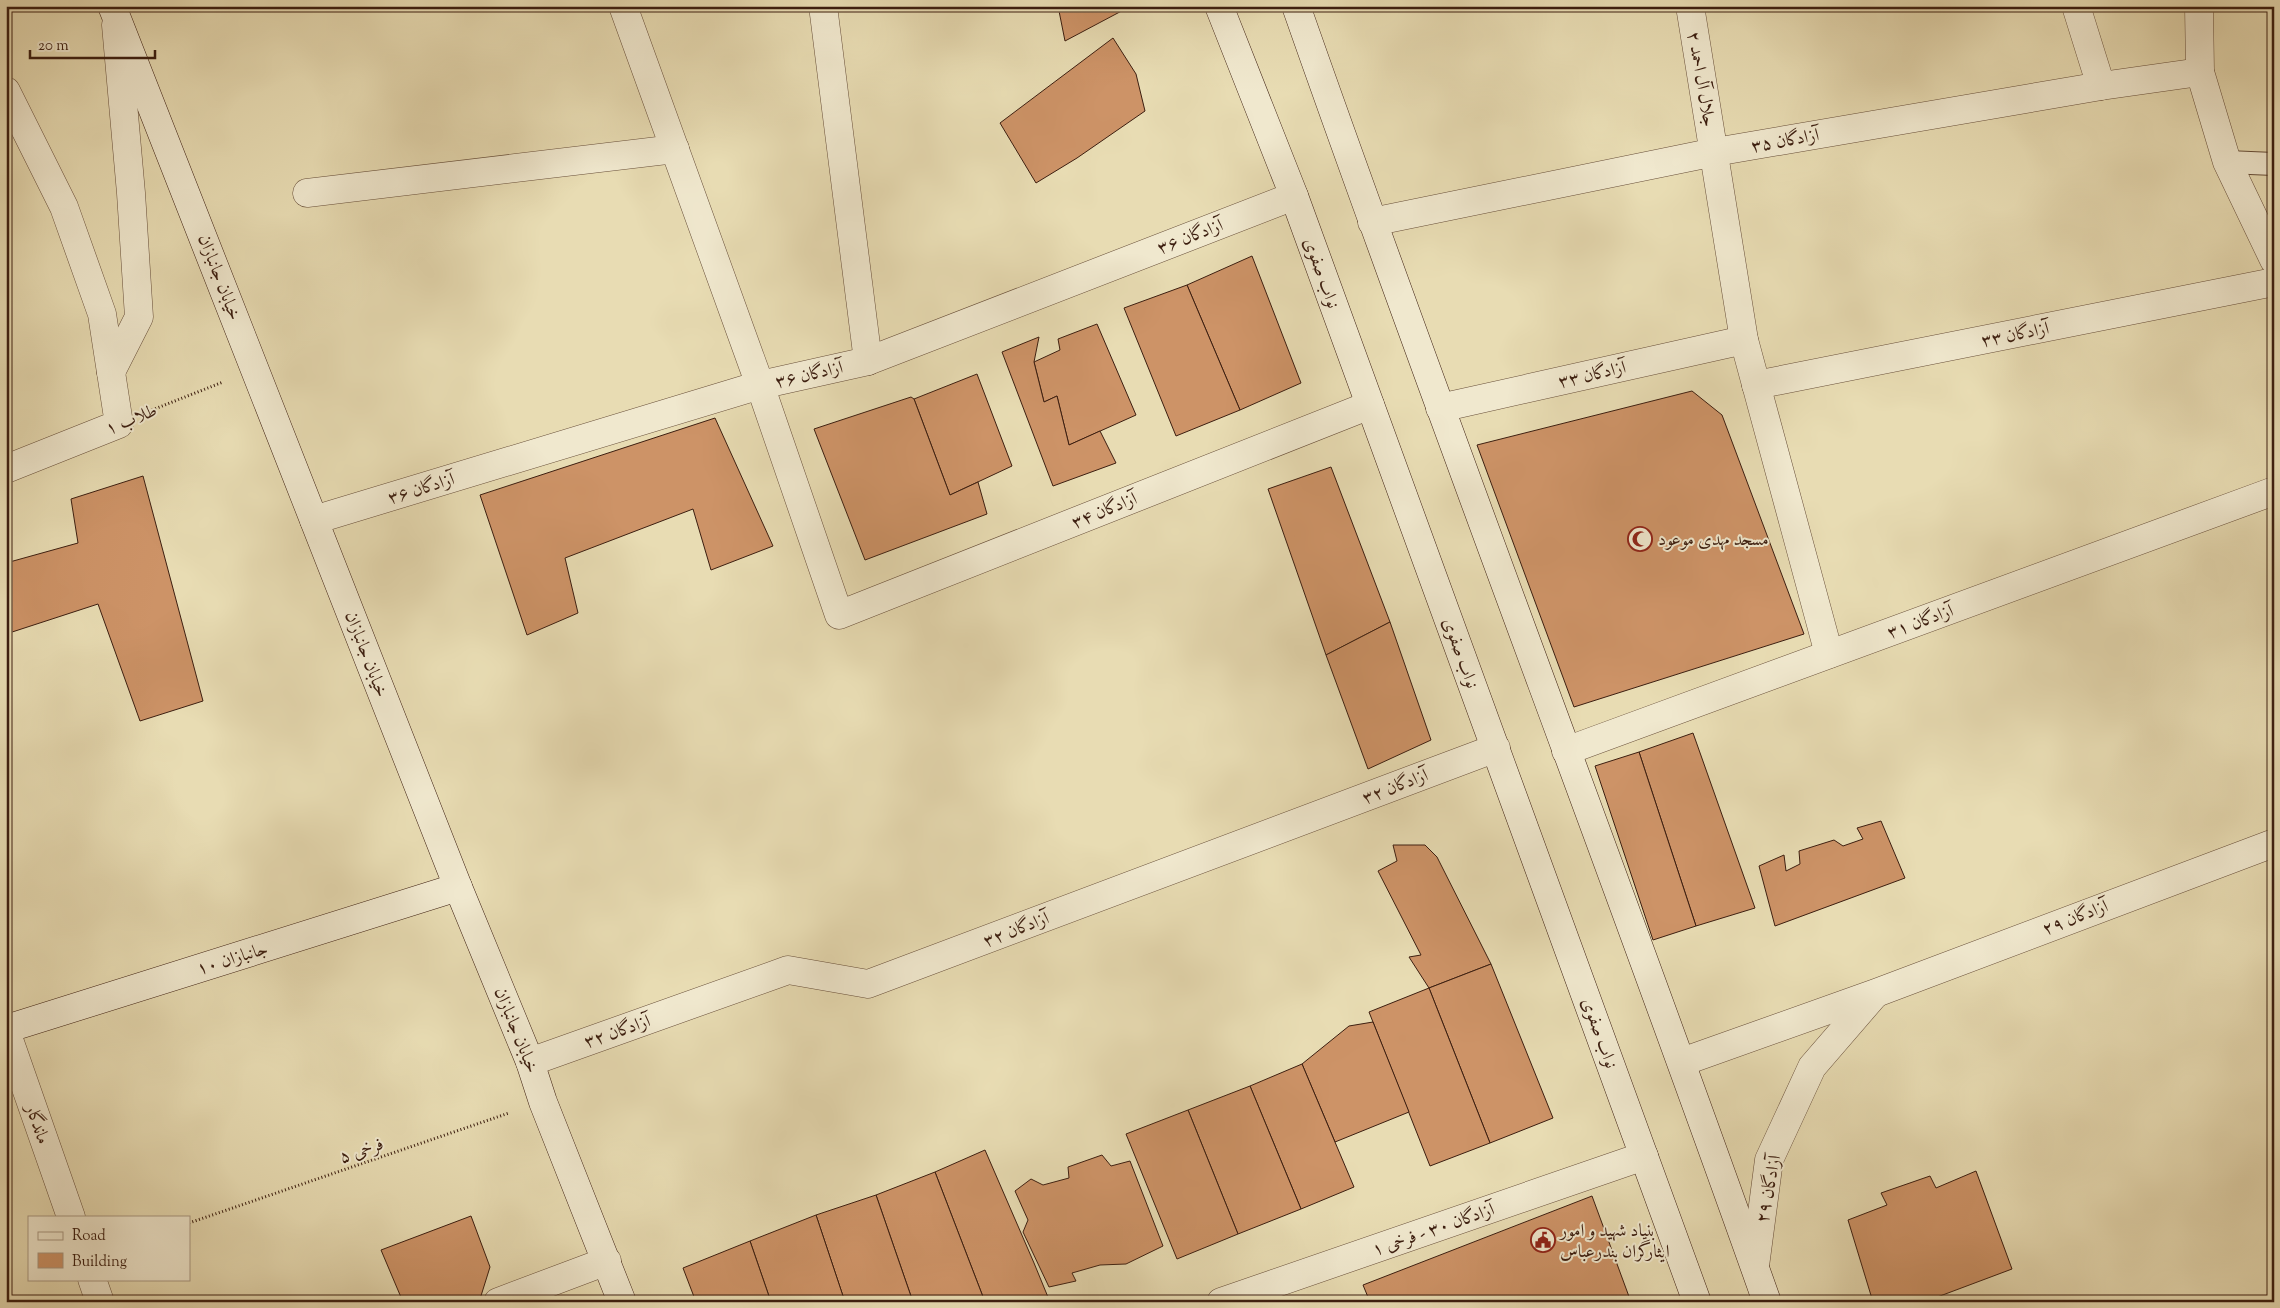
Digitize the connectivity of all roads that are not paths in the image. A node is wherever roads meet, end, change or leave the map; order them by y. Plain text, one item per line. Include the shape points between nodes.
1 (623, 6) edge
2 (823, 6) edge
3 (1219, 6) edge
4 (1296, 6) edge
5 (1690, 6) edge
6 (2076, 6) edge
7 (2199, 6) edge
8 (114, 10) edge
9 (2200, 72) junction
10 (2101, 86) junction
11 (6, 91) edge
12 (17, 135) edge
13 (675, 148) junction
14 (1715, 152) junction
15 (2227, 162) junction
16 (2274, 164) edge
17 (308, 193) dead end
18 (1294, 196) junction
19 (1372, 222) junction
20 (2274, 260) edge
21 (2274, 282) edge
22 (1744, 340) junction
23 (868, 361) junction
24 (111, 372) junction
25 (760, 385) junction
26 (1756, 385) junction
27 (1370, 405) junction
28 (1440, 408) junction
29 (6, 469) edge
30 (2274, 491) edge
31 (314, 520) junction
32 (1829, 654) junction
33 (1496, 748) junction
34 (1566, 751) junction
35 (2274, 842) edge
36 (458, 887) junction
37 (1876, 993) junction
38 (6, 1030) edge
39 (530, 1062) junction
40 (1682, 1062) junction
41 (1644, 1156) junction
42 (70, 1216) edge
43 (607, 1261) junction
44 (1755, 1266) junction
45 (92, 1280) edge
46 (100, 1302) edge
47 (498, 1302) edge
48 (622, 1302) edge
49 (1221, 1302) edge
50 (1697, 1302) edge
51 (1768, 1302) edge

1 - 13 street
2 - 23 street
3 - 18 street, نواب صفوی
4 - 19 street
5 - 14 street, جلال آل احمد ۲
6 - 10 street
7 - 9 street
8 - 24 street via 139,317
8 - 31 street, خیابان جانبازان
9 - 10 street, آزادگان ۳۵
9 - 15 street
10 - 14 street, آزادگان ۳۵
11 - 12 street
12 - 24 street via 64,206 102,314
13 - 17 street
13 - 25 street
14 - 19 street, آزادگان ۳۵
14 - 22 street, جلال آل احمد ۲
15 - 16 lane
15 - 20 street
18 - 23 street, آزادگان ۳۶
18 - 27 street, نواب صفوی
19 - 28 street
21 - 26 street, آزادگان ۳۳
22 - 26 street, جلال آل احمد ۲
22 - 28 street, آزادگان ۳۳
23 - 25 street, آزادگان ۳۶
24 - 29 street, طلاب ۱ via 119,424
25 - 27 street, آزادگان ۳۴ via 839,615
25 - 31 street, آزادگان ۳۶
26 - 32 street, جلال آل احمد ۲
27 - 33 street, نواب صفوی
28 - 34 street
30 - 32 street, آزادگان ۳۱
31 - 36 street, خیابان جانبازان
32 - 34 street, آزادگان ۳۱
33 - 39 street, آزادگان ۳۲ via 868,984 788,970
33 - 41 street, نواب صفوی
34 - 40 street
35 - 37 street, آزادگان ۲۹
36 - 38 street, جانبازان ۱۰
36 - 39 street, خیابان جانبازان
37 - 40 street, آزادگان ۲۹
37 - 44 street, آزادگان ۲۹ via 1812,1067 1769,1160
38 - 42 street, ماندگار
39 - 43 street, خیابان جانبازان
40 - 44 street
41 - 49 street, آزادگان ۳۰ - فرخی ۱
41 - 50 street, نواب صفوی
43 - 47 street
43 - 48 street, خیابان جانبازان
44 - 51 street
45 - 46 street

